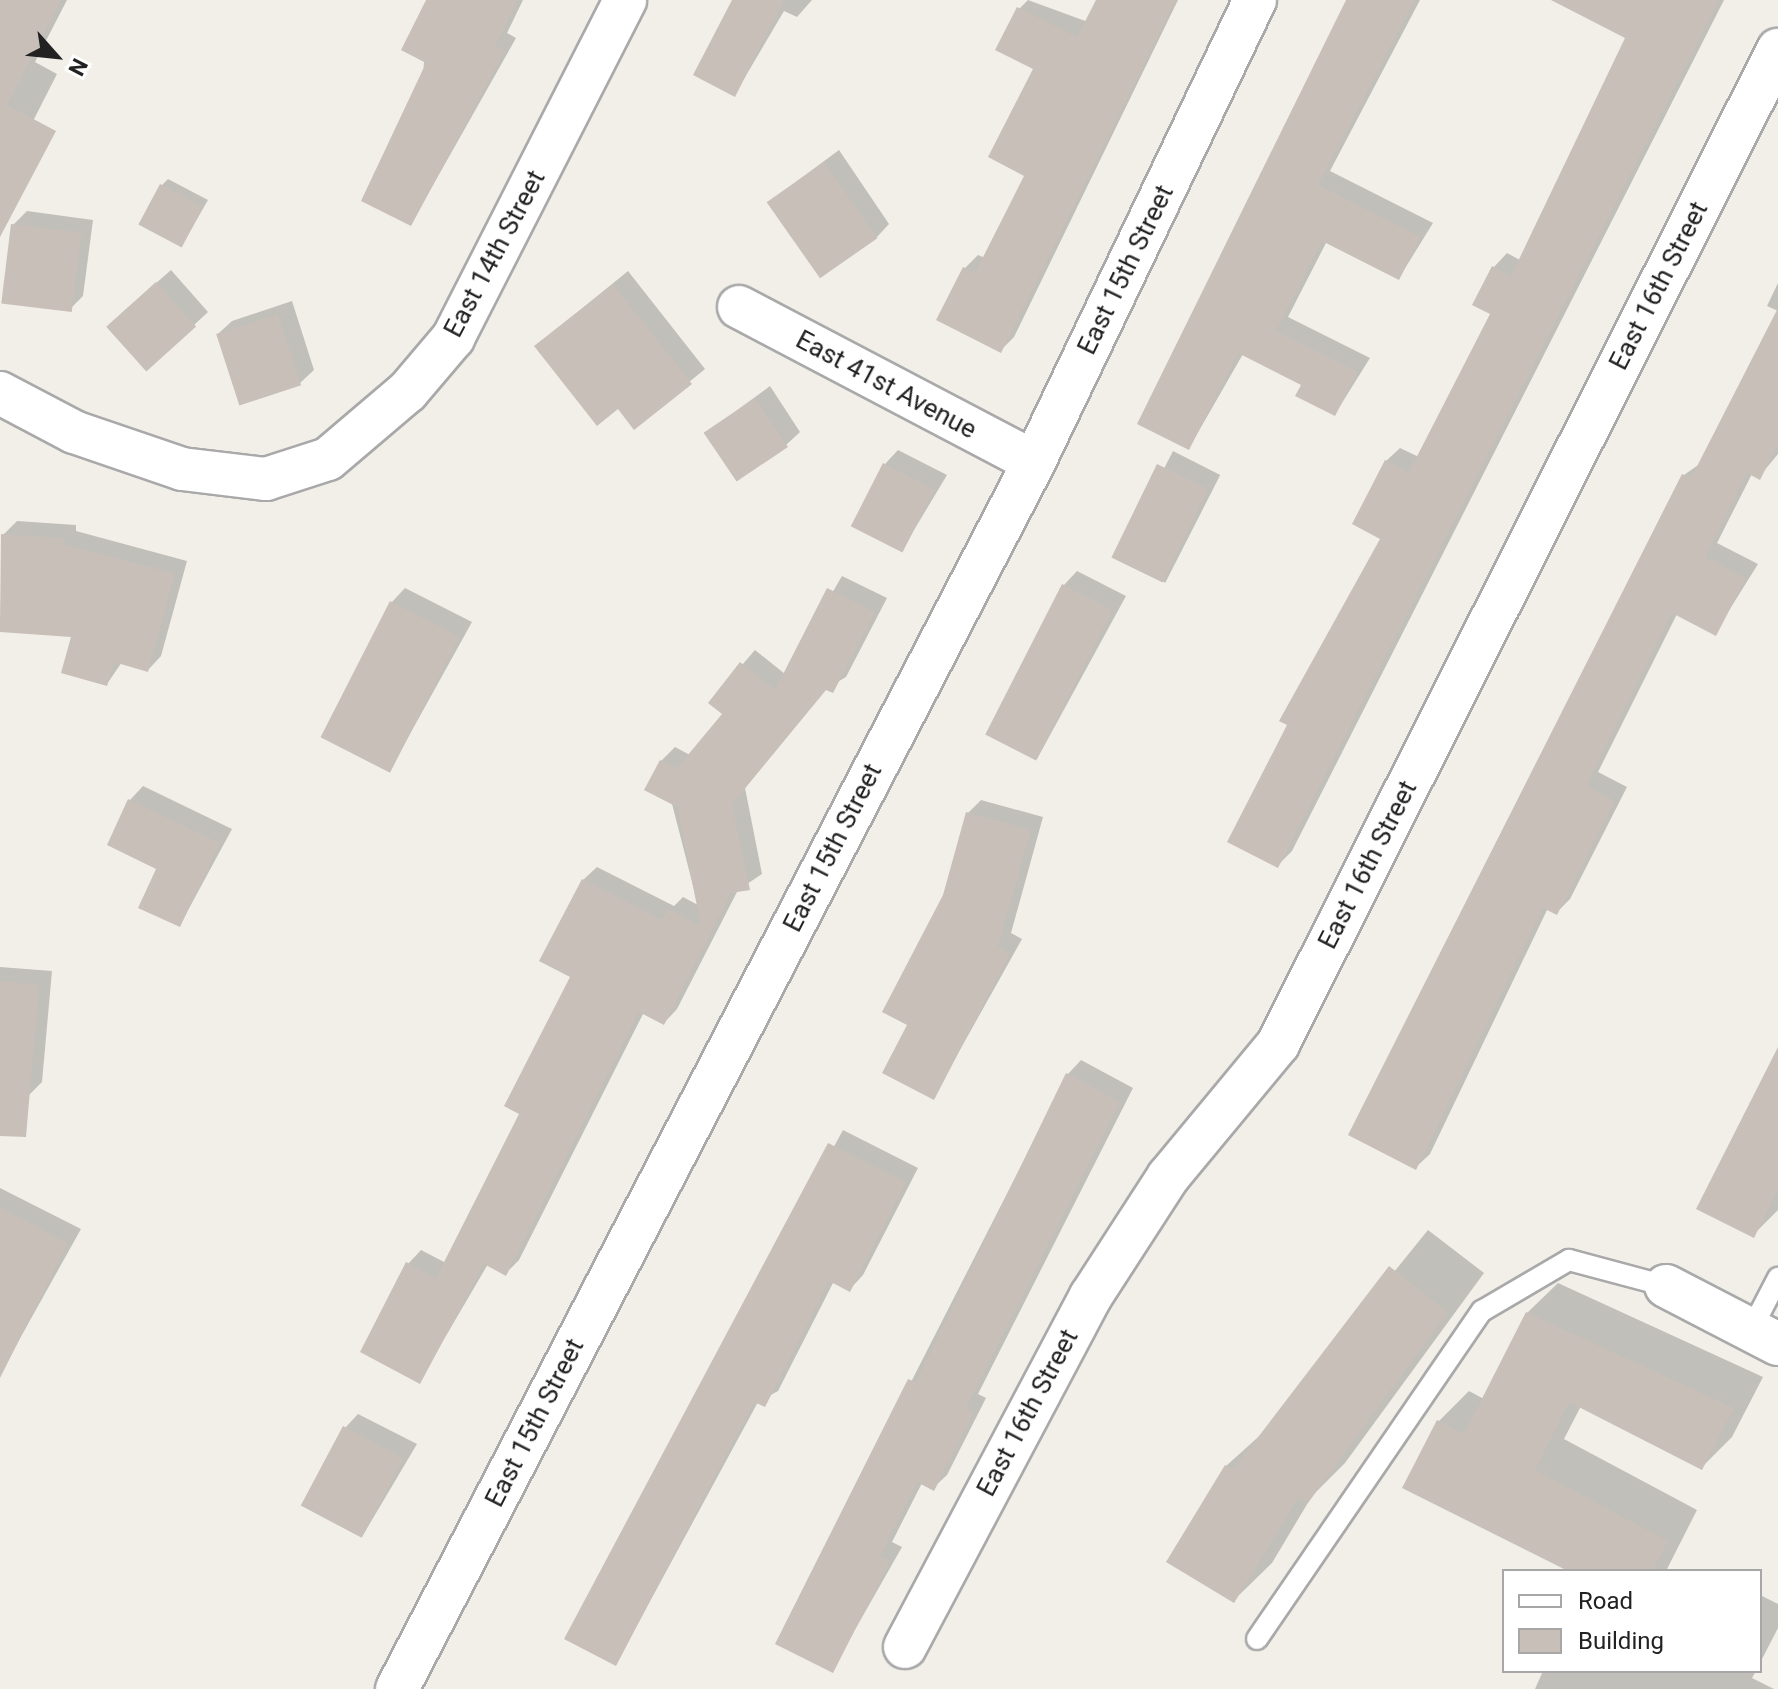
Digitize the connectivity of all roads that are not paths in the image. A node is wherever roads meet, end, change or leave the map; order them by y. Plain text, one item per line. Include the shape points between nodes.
1 (625, 0) edge
2 (1255, 0) edge
3 (1778, 50) edge
4 (739, 307) dead end
5 (0, 393) edge
6 (1034, 462) junction
7 (1778, 1278) edge
8 (1666, 1286) joint
9 (1764, 1337) edge
10 (1257, 1639) dead end
11 (905, 1647) dead end
12 (397, 1689) edge

1 - 5 street, East 14th Street via 453,338 408,391 328,459 266,479 182,469 74,432
2 - 6 street, East 15th Street
3 - 11 street, East 16th Street via 1278,1044 1168,1177 1091,1296
4 - 6 street, East 41st Avenue
6 - 12 street, East 15th Street
7 - 9 lane
8 - 9 street
8 - 10 lane via 1569,1260 1482,1311

